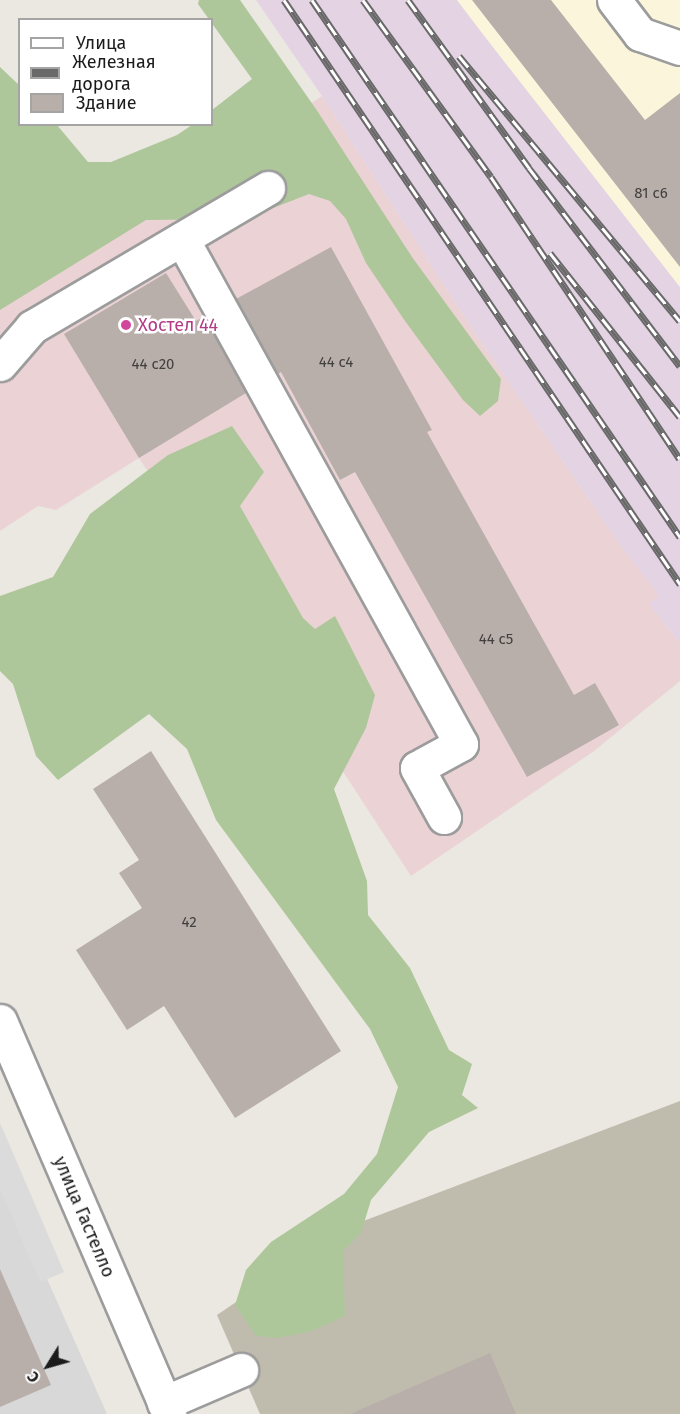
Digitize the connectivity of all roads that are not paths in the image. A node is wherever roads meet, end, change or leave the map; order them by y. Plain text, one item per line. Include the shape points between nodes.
1 (614, 0) edge
2 (680, 48) edge
3 (268, 188) dead end
4 (182, 239) junction
5 (0, 364) edge
6 (444, 817) dead end
7 (0, 1021) edge
8 (241, 1370) dead end
9 (166, 1408) edge

1 - 2 street via 640,34
3 - 4 street
4 - 5 street via 32,327
4 - 6 street via 460,744 417,768
7 - 9 street, улица Гастелло
8 - 9 street

